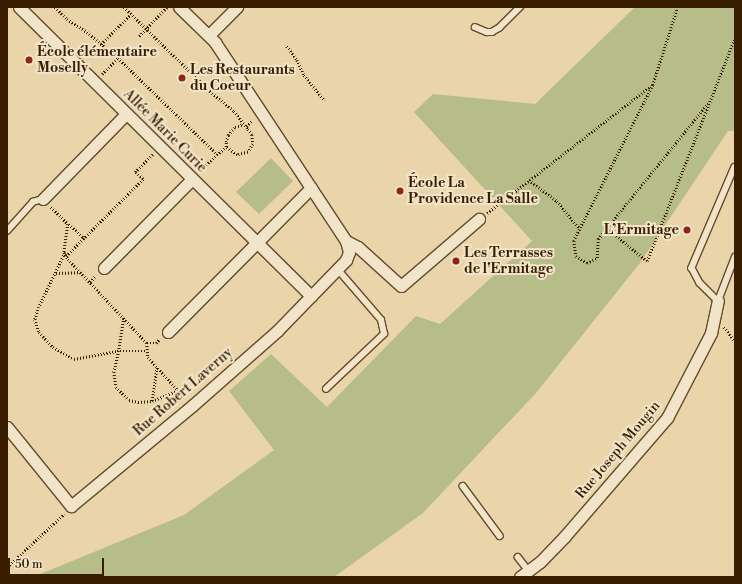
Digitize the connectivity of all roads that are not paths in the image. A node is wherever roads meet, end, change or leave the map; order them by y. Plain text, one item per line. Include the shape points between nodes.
1 (19, 7) edge
2 (179, 7) edge
3 (237, 7) edge
4 (520, 7) edge
5 (475, 27) dead end
6 (209, 35) junction
7 (126, 114) junction
8 (735, 167) edge
9 (192, 179) junction
10 (311, 188) junction
11 (43, 199) joint
12 (479, 219) road end
13 (7, 231) edge
14 (346, 241) junction
15 (257, 242) junction
16 (735, 257) edge
17 (104, 268) dead end
18 (337, 268) junction
19 (311, 296) junction
20 (718, 301) junction
21 (168, 332) dead end
22 (326, 389) dead end
23 (7, 426) edge
24 (463, 486) dead end
25 (500, 536) dead end
26 (518, 557) dead end
27 (524, 574) edge

1 - 7 street, Allée Marie Curie
2 - 6 street
3 - 6 street
4 - 5 lane via 492,32
6 - 10 street
7 - 9 street, Allée Marie Curie
7 - 11 street
8 - 20 lane via 692,268 700,283
9 - 15 street, Allée Marie Curie
9 - 17 street
10 - 14 street
10 - 15 street
11 - 13 lane via 33,202
12 - 14 street via 401,286 358,247
14 - 18 street, Rue Robert Laverny via 349,252 346,260
15 - 19 street, Allée Marie Curie
15 - 21 street
16 - 20 lane
18 - 19 street, Rue Robert Laverny
18 - 22 lane via 381,320 384,334
19 - 23 street, Rue Robert Laverny via 277,331 193,405 71,506
20 - 27 street, Rue Joseph Mougin via 711,333 667,418 565,536 540,562
24 - 25 lane
26 - 27 lane

